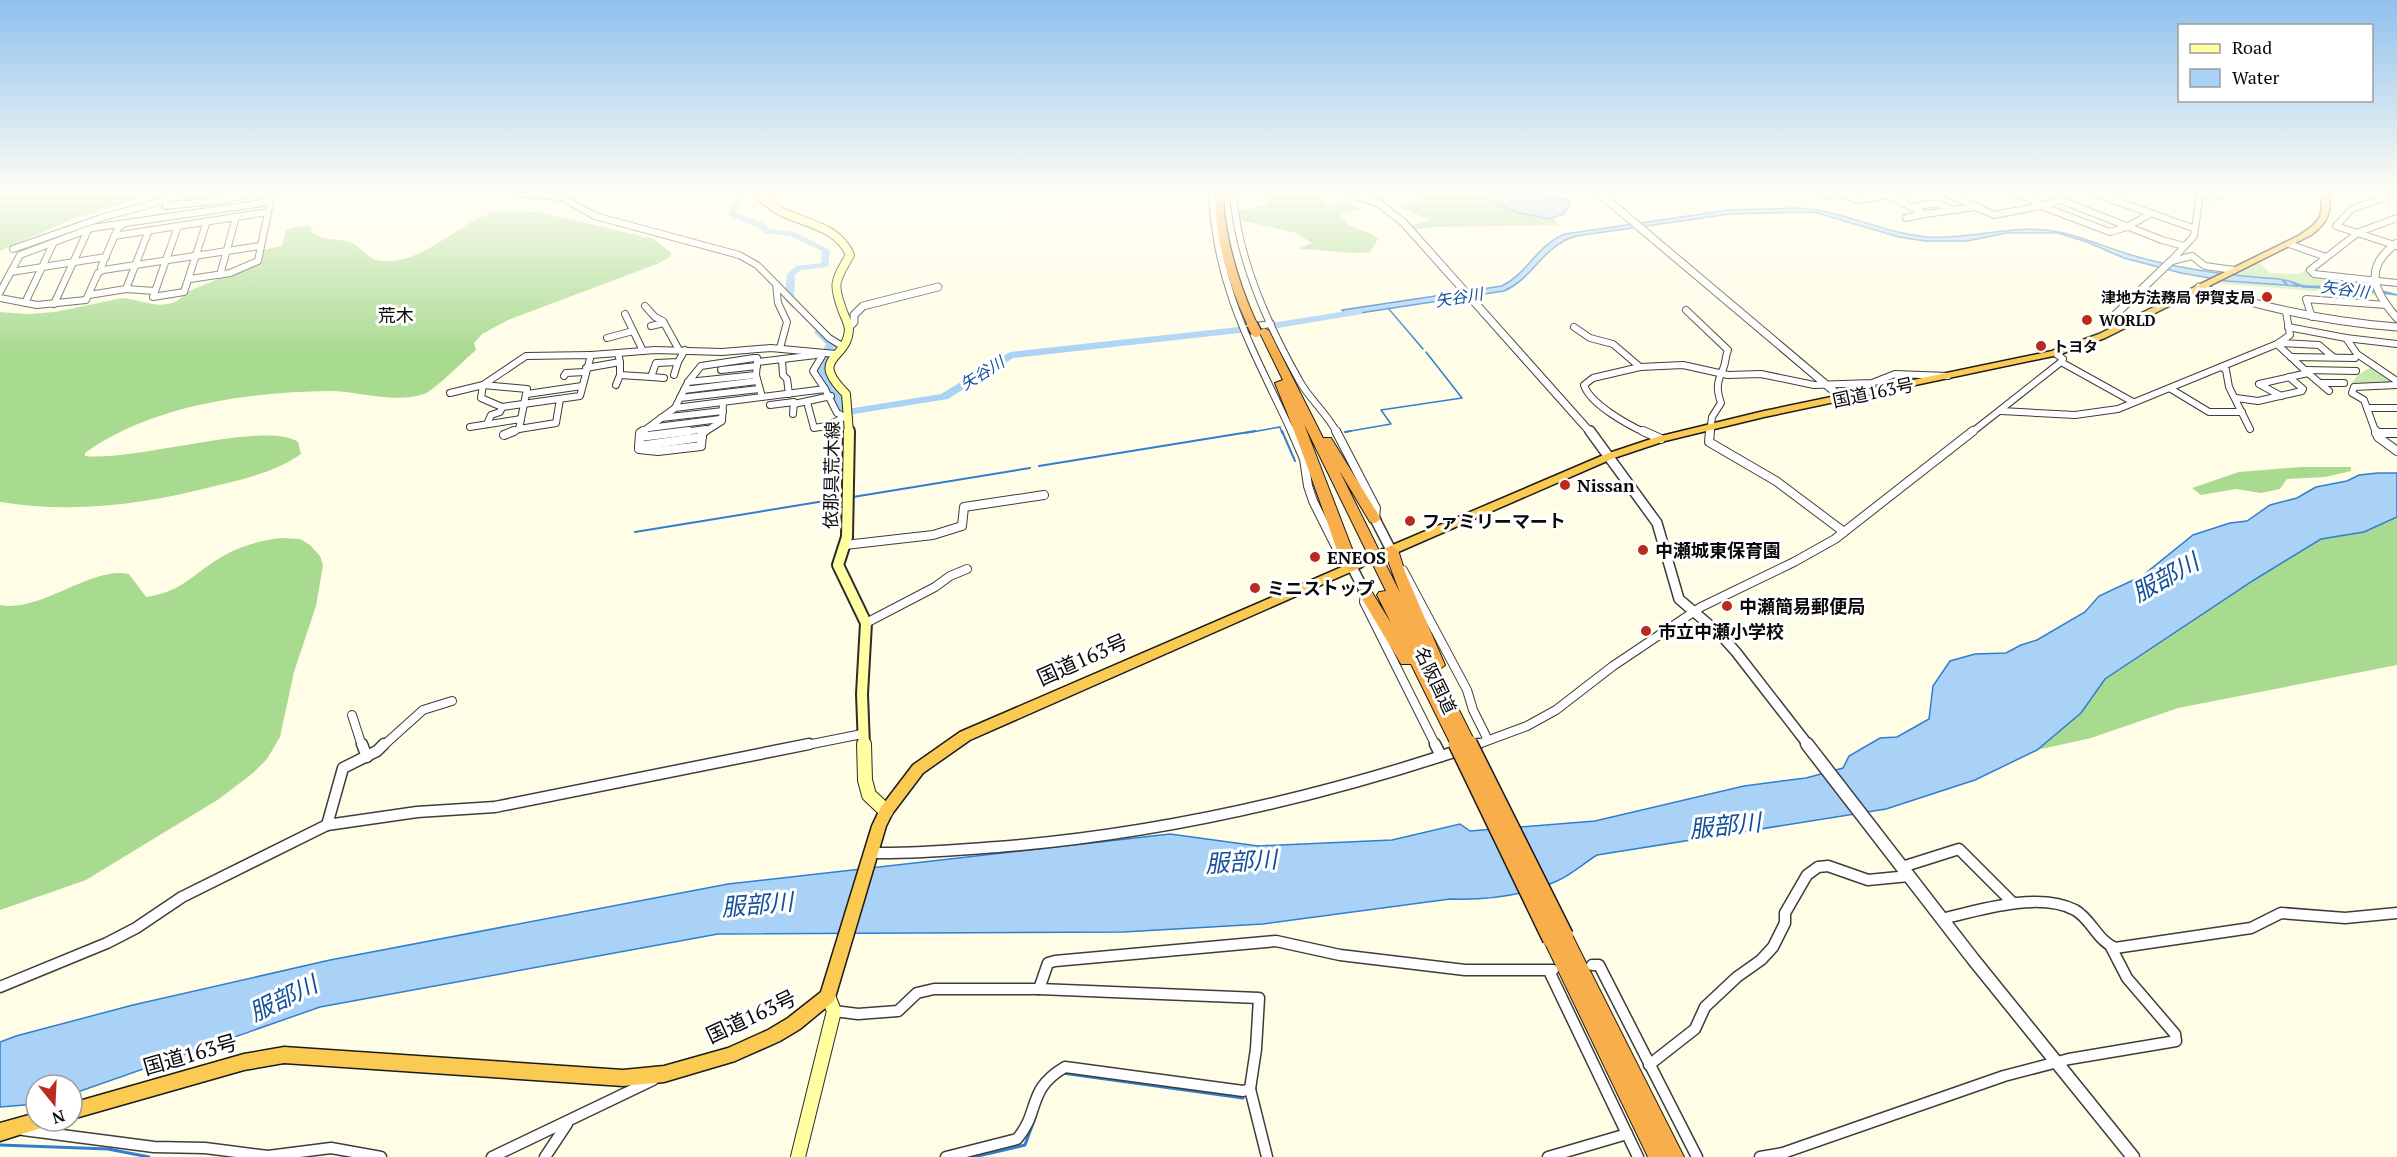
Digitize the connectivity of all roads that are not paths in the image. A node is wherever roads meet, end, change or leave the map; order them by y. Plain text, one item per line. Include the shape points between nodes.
1 (19, 247) edge
2 (44, 247) edge
3 (52, 247) edge
4 (81, 247) edge
5 (110, 247) edge
6 (142, 247) edge
7 (170, 247) edge
8 (199, 247) edge
9 (227, 247) edge
10 (253, 247) edge
11 (260, 247) edge
12 (712, 247) edge
13 (848, 247) edge
14 (1217, 247) edge
15 (1225, 247) edge
16 (1232, 247) edge
17 (1241, 247) edge
18 (1425, 247) edge
19 (1660, 247) edge
20 (2183, 247) edge
21 (2283, 247) edge
22 (2298, 247) edge
23 (2339, 247) edge
24 (2393, 247) edge
25 (13, 249) dead end
26 (226, 251) junction
27 (196, 256) junction
28 (106, 257) junction
29 (2326, 257) junction
30 (165, 261) junction
31 (73, 262) junction
32 (2170, 262) junction
33 (135, 266) junction
34 (42, 267) junction
35 (103, 270) junction
36 (2233, 271) junction
37 (11, 272) junction
38 (220, 274) junction
39 (190, 279) junction
40 (2375, 281) junction
41 (776, 284) junction
42 (2397, 284) edge
43 (938, 287) dead end
44 (2199, 287) junction
45 (126, 289) junction
46 (155, 291) junction
47 (0, 292) edge
48 (89, 295) junction
49 (0, 298) edge
50 (25, 303) junction
51 (54, 304) junction
52 (2386, 305) junction
53 (645, 306) dead end
54 (1686, 310) dead end
55 (2286, 312) junction
56 (625, 314) dead end
57 (2312, 317) junction
58 (2397, 318) edge
59 (664, 322) junction
60 (2129, 322) junction
61 (651, 326) dead end
62 (849, 327) junction
63 (1257, 327) junction
64 (1574, 327) dead end
65 (2288, 327) junction
66 (2397, 327) edge
67 (633, 331) junction
68 (607, 338) dead end
69 (2346, 338) junction
70 (2386, 343) junction
71 (2278, 344) junction
72 (2397, 344) edge
73 (842, 346) junction
74 (780, 348) junction
75 (682, 350) junction
76 (643, 351) junction
77 (2397, 351) edge
78 (618, 353) junction
79 (827, 353) junction
80 (591, 355) junction
81 (2290, 357) junction
82 (2334, 357) junction
83 (2058, 358) junction
84 (2355, 358) dead end
85 (782, 360) junction
86 (758, 361) junction
87 (620, 362) junction
88 (678, 362) junction
89 (721, 367) junction
90 (1640, 367) junction
91 (2222, 367) junction
92 (586, 370) junction
93 (2356, 371) dead end
94 (2307, 372) junction
95 (1719, 373) junction
96 (620, 375) junction
97 (674, 375) dead end
98 (564, 376) dead end
99 (1948, 376) junction
100 (651, 377) junction
101 (2289, 377) junction
102 (664, 378) dead end
103 (721, 379) junction
104 (758, 381) junction
105 (688, 382) junction
106 (1281, 383) junction
107 (2321, 383) junction
108 (2344, 383) dead end
109 (2397, 383) edge
110 (616, 385) dead end
111 (1825, 385) junction
112 (483, 386) junction
113 (582, 386) junction
114 (825, 389) junction
115 (2171, 389) junction
116 (684, 390) junction
117 (2329, 391) dead end
118 (450, 393) dead end
119 (526, 394) junction
120 (789, 394) junction
121 (1296, 395) junction
122 (771, 396) junction
123 (831, 396) junction
124 (2281, 396) junction
125 (762, 397) junction
126 (680, 398) junction
127 (2236, 398) junction
128 (560, 399) junction
129 (1842, 399) junction
130 (723, 402) junction
131 (807, 402) junction
132 (2133, 402) junction
133 (525, 404) junction
134 (794, 404) junction
135 (770, 405) junction
136 (502, 407) junction
137 (675, 408) junction
138 (2367, 408) junction
139 (2397, 408) edge
140 (2001, 411) junction
141 (2242, 412) junction
142 (769, 413) dead end
143 (793, 414) dead end
144 (722, 415) junction
145 (847, 415) junction
146 (660, 418) junction
147 (521, 419) junction
148 (487, 424) junction
149 (1710, 426) junction
150 (471, 427) dead end
151 (647, 428) junction
152 (519, 429) junction
153 (708, 429) junction
154 (2250, 429) dead end
155 (2376, 433) junction
156 (2397, 433) edge
157 (504, 435) dead end
158 (1661, 439) junction
159 (640, 441) junction
160 (2397, 451) edge
161 (1610, 456) junction
162 (1044, 495) dead end
163 (1375, 519) junction
164 (1844, 532) junction
165 (845, 545) junction
166 (1388, 552) junction
167 (1352, 567) junction
168 (967, 569) dead end
169 (1365, 592) junction
170 (1694, 612) junction
171 (866, 623) junction
172 (452, 701) dead end
173 (352, 716) dead end
174 (862, 734) junction
175 (1467, 738) junction
176 (1440, 756) junction
177 (367, 757) junction
178 (886, 812) junction
179 (327, 825) junction
180 (870, 854) junction
181 (1905, 871) junction
182 (2012, 902) junction
183 (2397, 913) edge
184 (1942, 919) junction
185 (1558, 938) junction
186 (2111, 947) junction
187 (1592, 965) dead end
188 (0, 987) edge
189 (1039, 989) junction
190 (831, 1004) junction
191 (2057, 1063) junction
192 (1648, 1065) junction
193 (663, 1075) junction
194 (1250, 1089) junction
195 (84, 1108) edge
196 (568, 1122) junction
197 (24, 1125) edge
198 (6, 1130) edge
199 (1627, 1134) junction
200 (300, 1154) edge
201 (381, 1157) edge
202 (492, 1157) edge
203 (545, 1157) edge
204 (798, 1157) edge
205 (946, 1157) edge
206 (1267, 1157) edge
207 (1548, 1157) edge
208 (1638, 1157) edge
209 (1659, 1157) edge
210 (1674, 1157) edge
211 (1697, 1157) edge
212 (1760, 1157) edge
213 (2133, 1157) edge

1 - 25 street
2 - 37 street via 20,255
3 - 34 street
4 - 31 street
5 - 28 street
6 - 33 street
7 - 30 street
8 - 27 street
9 - 26 street
10 - 26 street
11 - 38 street via 258,261
12 - 41 street via 757,265
13 - 62 main road via 850,255 838,275 835,290
14 - 63 street via 1220,268
15 - 63 highway, 名阪国道 via 1233,279
16 - 63 highway, 名阪国道
17 - 63 street via 1254,286
18 - 161 street
19 - 111 street
20 - 32 street
21 - 36 highway, 国道163号
22 - 29 street
23 - 29 street
24 - 40 street via 2375,266
26 - 27 street
26 - 38 street
27 - 30 street
27 - 39 street
28 - 31 street
28 - 35 street
29 - 40 street via 2310,270 2314,274
30 - 33 street
30 - 46 street
31 - 34 street
31 - 51 street
32 - 36 street via 2192,256 2205,266
32 - 60 street via 2116,314
33 - 35 street
33 - 45 street
34 - 37 street
34 - 50 street
35 - 48 street
36 - 44 highway, 国道163号
37 - 47 street
38 - 39 street
39 - 46 street via 184,292 153,297
40 - 42 street
40 - 52 street
41 - 73 street via 829,338
41 - 74 street via 778,303 787,322
43 - 62 street via 863,306
44 - 55 street
44 - 60 highway, 国道163号
45 - 46 street
45 - 48 street
48 - 51 street via 86,300
49 - 50 street
50 - 51 street
52 - 57 street via 2306,299
52 - 58 street
53 - 59 street
54 - 95 street via 1728,350
55 - 57 street
55 - 65 street
56 - 67 street
57 - 66 street
59 - 61 street
59 - 75 street
60 - 83 highway, 国道163号
62 - 73 main road
63 - 106 highway, 名阪国道
63 - 121 highway, 名阪国道
63 - 163 street via 1331,421 1341,450 1376,508
63 - 167 street via 1303,456 1308,489
64 - 90 street via 1590,338 1613,344
65 - 69 street
65 - 71 street via 2290,336
67 - 68 street
67 - 76 street
69 - 70 street
69 - 109 street via 2357,354
70 - 72 street
70 - 77 street
71 - 81 street
71 - 82 street via 2319,345
71 - 91 street
73 - 79 main road
74 - 75 street
74 - 79 street
75 - 76 street
75 - 88 street
76 - 78 street
78 - 80 street
78 - 87 street
79 - 85 street
79 - 114 street via 813,371
79 - 145 main road, 依那具荒木線 via 830,376 846,394
80 - 92 street
80 - 112 street via 526,356
81 - 82 street
81 - 94 street
82 - 84 street
83 - 99 highway, 国道163号
83 - 132 street
83 - 140 street
85 - 86 street
85 - 120 street
86 - 89 street
86 - 104 street
87 - 92 street
87 - 96 street
88 - 97 street
88 - 100 street via 656,363
89 - 103 street
89 - 105 street via 702,366
90 - 95 street via 1691,365
90 - 158 street via 1593,378 1584,389 1629,424
91 - 115 street
91 - 127 street
92 - 98 street
92 - 113 street
93 - 94 street
94 - 101 street
94 - 107 street
95 - 111 street via 1769,375 1801,384
95 - 149 street via 1716,384 1720,406
96 - 100 street
96 - 110 street
99 - 111 street via 1895,374 1872,383
99 - 129 highway, 国道163号
100 - 102 street
101 - 124 street via 2302,392
101 - 124 street via 2259,384
103 - 104 street
103 - 105 street
104 - 116 street
104 - 125 street
104 - 126 street
105 - 116 street
106 - 167 highway
106 - 175 highway, 名阪国道
107 - 108 street
107 - 117 street
109 - 138 street via 2354,387 2352,393 2364,400
111 - 129 street
112 - 118 street
112 - 119 street via 528,389
112 - 136 street via 481,398
113 - 119 street
113 - 128 street via 580,396
114 - 120 street
114 - 123 street
115 - 132 street
115 - 141 street via 2209,412
116 - 126 street
119 - 133 street
120 - 122 street
121 - 163 highway
121 - 175 highway, 名阪国道
122 - 125 street
122 - 135 street
123 - 131 street
123 - 145 street via 837,416
124 - 127 street via 2258,401
125 - 130 street
126 - 137 street
127 - 141 street
128 - 133 street
128 - 152 street via 556,423
129 - 149 highway, 国道163号
130 - 137 street
130 - 144 street
131 - 134 street
131 - 145 street via 814,428
132 - 140 street via 2093,414 2057,416
133 - 136 street
133 - 147 street
134 - 135 street
134 - 143 street
135 - 142 street
136 - 148 street
137 - 146 street
138 - 139 street
138 - 155 street
140 - 164 street
141 - 154 street
144 - 146 street
144 - 151 street
144 - 153 street
145 - 165 main road, 依那具荒木線
146 - 151 street
147 - 148 street
147 - 152 street
148 - 150 street
149 - 158 highway, 国道163号
149 - 164 street via 1710,442 1766,474
151 - 159 street via 640,433
152 - 157 street
153 - 159 street
153 - 159 street via 702,437
155 - 156 street
155 - 160 street
158 - 161 highway, 国道163号
161 - 166 highway, 国道163号
161 - 170 street via 1657,523 1674,588 1679,599
162 - 165 street via 964,507 962,525 942,533
163 - 166 street
164 - 170 street via 1823,548
165 - 171 main road, 依那具荒木線 via 838,565
166 - 175 highway
167 - 169 street
167 - 178 highway, 国道163号 via 965,736 918,769
168 - 171 street
169 - 175 highway
169 - 176 street via 1364,603
170 - 175 street via 1556,710 1527,726
170 - 181 street via 1728,643
171 - 174 main road, 依那具荒木線
172 - 177 street via 423,710
173 - 177 street
174 - 178 main road, 依那具荒木線 via 868,795
174 - 179 street via 495,807 417,812
175 - 176 street
175 - 185 highway, 名阪国道, bridge
176 - 180 street via 1334,789 1149,829 1083,838
177 - 179 street via 343,768
178 - 180 highway, 国道163号
179 - 188 street via 182,897 107,943
180 - 190 highway, 国道163号 via 839,960
181 - 182 street via 1959,849
181 - 184 street
181 - 192 street via 1886,880 1868,880 1828,866 1818,867 1807,875 1785,913 1785,923 1773,947 1705,1007 1695,1029
182 - 184 street
182 - 186 street via 2070,907
183 - 186 street via 2345,918 2281,913 2251,928
184 - 191 street
185 - 209 highway, 名阪国道
185 - 210 highway, 名阪国道
186 - 191 street via 2127,978 2175,1034 2176,1041
187 - 192 street via 1599,965
189 - 190 street via 934,989 917,993 897,1011 858,1014
189 - 194 street via 1259,998
189 - 199 street via 1048,963 1055,961 1276,941 1340,955 1465,970 1551,970
190 - 193 highway, 国道163号 via 765,1039
190 - 204 main road
191 - 212 street via 2004,1076 1783,1154
191 - 213 street
192 - 211 street
193 - 195 highway, 国道163号 via 623,1078 284,1055 244,1062
193 - 196 street
194 - 205 street via 1065,1067 1034,1096 1028,1124 1017,1139
194 - 206 street
196 - 202 street
196 - 203 street
197 - 198 highway
198 - 200 street via 154,1147 205,1148 268,1156
199 - 207 street
199 - 208 street
200 - 201 street via 331,1148

